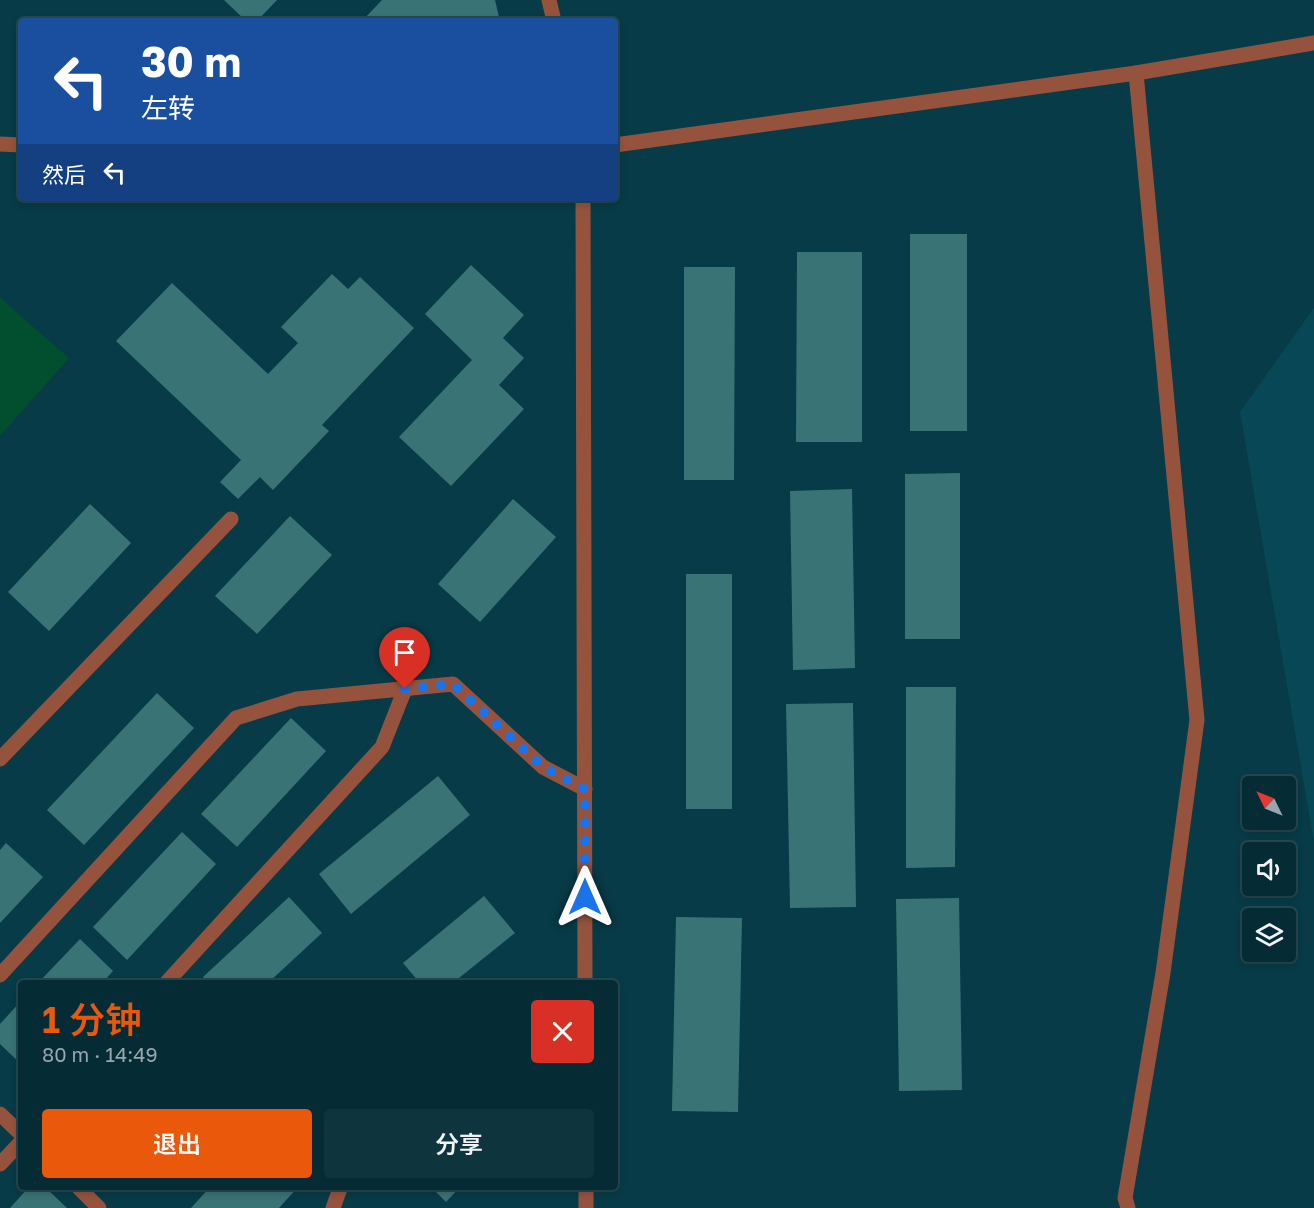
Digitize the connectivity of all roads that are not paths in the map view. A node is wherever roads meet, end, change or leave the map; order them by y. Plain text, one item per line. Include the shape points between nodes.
1 (549, 0) edge
2 (553, 18) edge
3 (1314, 43) edge
4 (1137, 73) junction
5 (0, 144) edge
6 (18, 145) edge
7 (618, 145) edge
8 (584, 201) edge
9 (231, 519) dead end
10 (405, 689) junction
11 (0, 759) edge
12 (585, 789) junction
13 (0, 975) edge
14 (169, 980) edge
15 (585, 980) edge
16 (0, 1114) edge
17 (18, 1131) edge
18 (18, 1145) edge
19 (0, 1164) edge
20 (81, 1190) edge
21 (340, 1190) edge
22 (586, 1190) edge
23 (99, 1208) edge
24 (333, 1208) edge
25 (586, 1208) edge
26 (1128, 1208) edge

1 - 2 street
3 - 4 street
4 - 7 street
4 - 26 street via 1197,720 1163,973 1125,1198
5 - 6 street
8 - 12 street
9 - 11 street
10 - 12 street via 453,684 543,767
10 - 13 street via 297,699 236,718
10 - 14 street via 382,747
12 - 15 street
16 - 17 street
18 - 19 street
20 - 23 street
21 - 24 street
22 - 25 street

